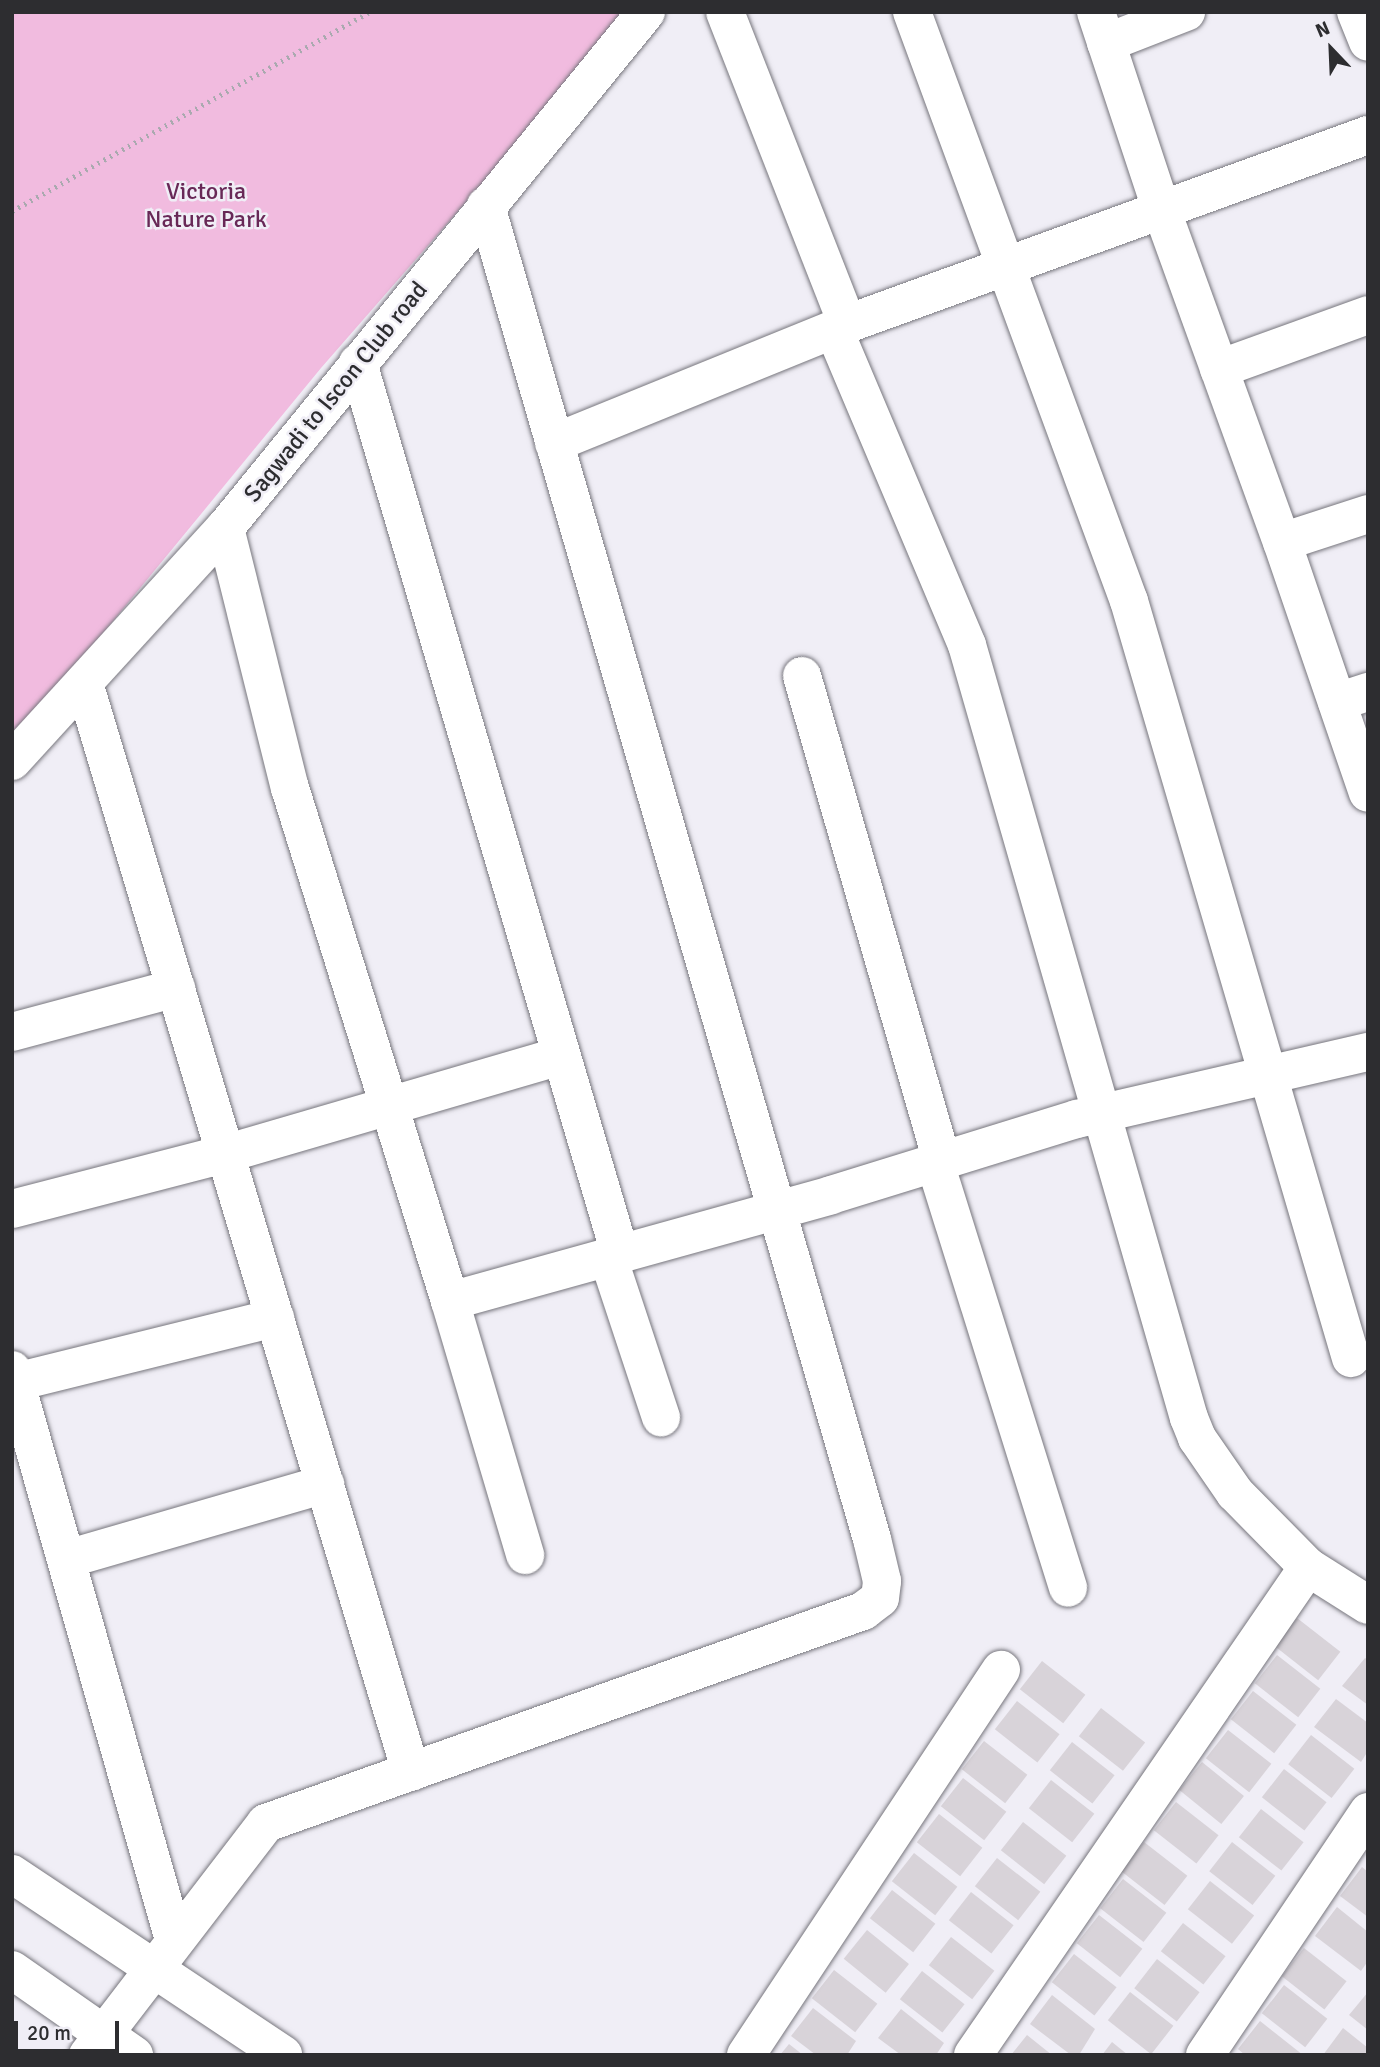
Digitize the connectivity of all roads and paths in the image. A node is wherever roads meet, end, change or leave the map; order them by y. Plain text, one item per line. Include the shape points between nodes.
1 (369, 12) edge
2 (646, 12) edge
3 (726, 12) edge
4 (912, 12) edge
5 (1186, 12) edge
6 (1356, 12) edge
7 (1101, 27) edge
8 (1368, 42) edge
9 (1368, 135) edge
10 (486, 206) junction
11 (12, 211) edge
12 (1162, 211) junction
13 (1008, 267) junction
14 (1368, 315) edge
15 (841, 327) junction
16 (358, 363) junction
17 (1219, 369) junction
18 (554, 443) junction
19 (1368, 514) edge
20 (225, 528) junction
21 (1282, 542) junction
22 (802, 676) dead end
23 (84, 682) junction
24 (1352, 697) edge
25 (12, 761) edge
26 (1368, 793) edge
27 (176, 988) junction
28 (12, 1032) edge
29 (1368, 1052) edge
30 (561, 1056) junction
31 (1266, 1075) junction
32 (390, 1107) junction
33 (1102, 1114) junction
34 (225, 1154) junction
35 (938, 1162) junction
36 (12, 1209) edge
37 (776, 1210) junction
38 (614, 1256) junction
39 (450, 1301) junction
40 (275, 1318) junction
41 (1351, 1358) dead end
42 (14, 1376) edge
43 (661, 1417) dead end
44 (325, 1485) junction
45 (525, 1555) dead end
46 (67, 1559) junction
47 (1308, 1567) junction
48 (1068, 1588) dead end
49 (1368, 1605) edge
50 (1001, 1670) dead end
51 (411, 1772) junction
52 (1368, 1812) edge
53 (12, 1874) edge
54 (163, 1954) junction
55 (12, 1970) edge
56 (95, 2043) edge
57 (134, 2055) edge
58 (283, 2055) edge
59 (746, 2055) edge
60 (973, 2055) edge
61 (1205, 2055) edge

1 - 11 path
2 - 10 street, Sagwadi to Iscon Club road
3 - 15 street
4 - 13 street
5 - 7 street
6 - 8 street
7 - 12 street
9 - 12 street
10 - 16 street, Sagwadi to Iscon Club road
10 - 18 street
12 - 13 street
12 - 17 street
13 - 15 street
13 - 31 street via 1129,601
14 - 17 street
15 - 18 street
15 - 33 street via 967,645
16 - 20 street, Sagwadi to Iscon Club road
16 - 30 street
17 - 21 street
18 - 37 street
19 - 21 street
20 - 23 street, Sagwadi to Iscon Club road
20 - 32 street via 290,788
21 - 24 street
22 - 35 street
23 - 25 street, Sagwadi to Iscon Club road
23 - 27 street
24 - 26 street
27 - 28 street
27 - 34 street
29 - 31 street
30 - 32 street
30 - 38 street
31 - 33 street
31 - 41 street
32 - 34 street
32 - 39 street
33 - 35 street
33 - 47 street via 1197,1438 1235,1493
34 - 36 street
34 - 40 street
35 - 37 street
35 - 48 street
37 - 38 street
37 - 51 street via 872,1539 882,1581 880,1598 863,1611
38 - 39 street
38 - 43 street
39 - 45 street
40 - 42 street
40 - 44 street
42 - 46 street
44 - 46 street
44 - 51 street
46 - 54 street
47 - 49 street
47 - 60 street
50 - 59 street
51 - 54 street via 266,1823
52 - 61 street
53 - 54 street
54 - 56 street
54 - 58 street
55 - 56 street
56 - 57 street

